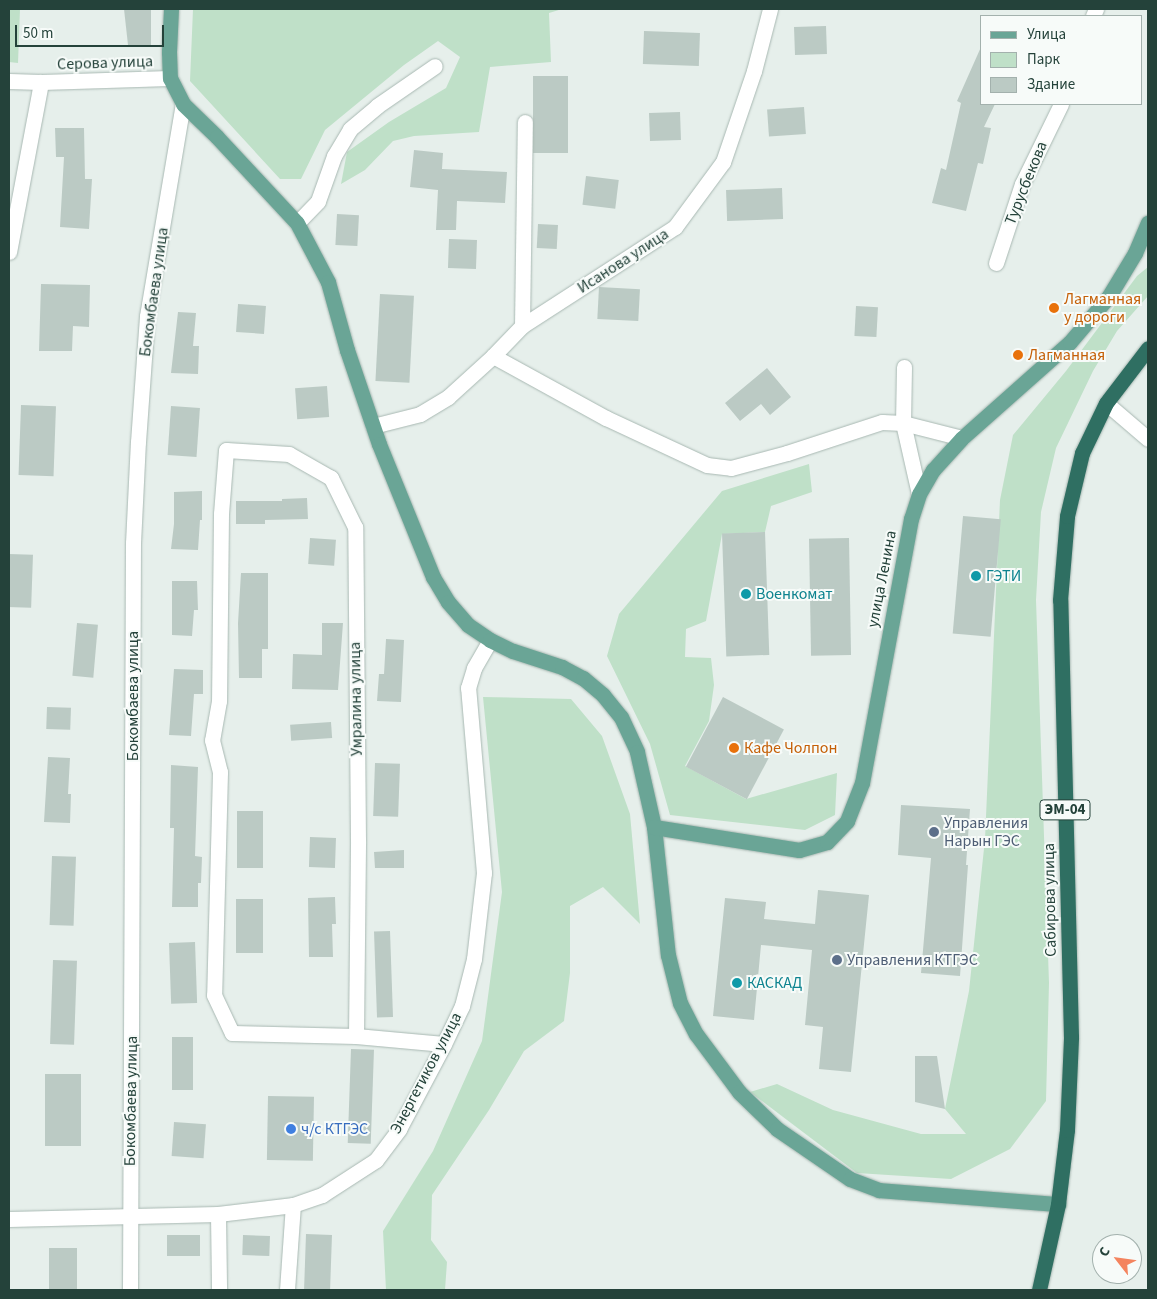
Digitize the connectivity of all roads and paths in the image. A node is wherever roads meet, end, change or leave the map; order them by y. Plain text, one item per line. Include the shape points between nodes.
1 (171, 9) edge
2 (770, 9) edge
3 (435, 66) dead end
4 (170, 78) junction
5 (9, 81) edge
6 (41, 82) junction
7 (184, 104) junction
8 (1061, 105) edge
9 (525, 122) dead end
10 (297, 223) junction
11 (1148, 223) edge
12 (1148, 244) edge
13 (9, 252) edge
14 (1135, 253) junction
15 (996, 264) dead end
16 (522, 326) junction
17 (1148, 348) edge
18 (493, 356) junction
19 (904, 367) dead end
20 (1106, 403) junction
21 (903, 423) junction
22 (373, 426) junction
23 (962, 438) junction
24 (1148, 439) edge
25 (919, 494) junction
26 (490, 640) junction
27 (654, 828) junction
28 (356, 1036) junction
29 (444, 1044) junction
30 (1058, 1204) junction
31 (293, 1205) junction
32 (218, 1214) junction
33 (130, 1216) junction
34 (9, 1219) edge
35 (130, 1290) edge
36 (220, 1290) edge
37 (287, 1290) edge
38 (1039, 1290) edge

1 - 4 main road, Серова улица
2 - 16 street, Исанова улица via 754,70 723,162 675,227
3 - 10 street via 350,129 334,156 318,201
4 - 6 street, Серова улица
4 - 7 main road, Серова улица
5 - 6 street, Серова улица
6 - 13 street
7 - 10 main road, Серова улица
7 - 33 street, Бокомбаева улица via 147,316 133,543
8 - 15 street, Турусбекова via 1022,184
9 - 16 street
10 - 22 main road, Серова улица via 328,282
11 - 14 main road, улица Ленина
12 - 14 street
14 - 23 main road, улица Ленина via 1109,296 1070,342
16 - 18 street, Исанова улица
17 - 20 highway, Сабирова улица / ЭМ-04
18 - 21 street via 606,418 707,465 731,468 882,422
18 - 22 street, Исанова улица via 448,397 420,414
19 - 21 street
20 - 24 street
20 - 30 highway, Сабирова улица / ЭМ-04 via 1082,453 1067,516 1060,600 1071,1037 1068,1130
21 - 23 street
21 - 25 street
22 - 26 main road, Серова улица via 432,577 468,625
23 - 25 main road, улица Ленина via 933,470
25 - 27 main road, улица Ленина via 862,783 847,821 827,842 799,850
26 - 27 main road, Серова улица via 562,667 583,678 603,695 621,717 637,752
26 - 29 street, Энергетиков улица via 474,668 468,688 484,873 474,958 462,1006
27 - 30 main road, Серова улица via 668,955 680,1003 696,1034 739,1092 777,1129 850,1179 879,1190
28 - 28 street, Умралина улица via 232,1033 214,994 220,772 212,740 218,700 221,514 226,450 289,454 331,478 354,527 358,840
28 - 29 street
29 - 31 street, Энергетиков улица via 399,1129 376,1160 322,1195
30 - 38 highway, Сабирова улица / ЭМ-04
31 - 32 street, Энергетиков улица
31 - 37 street
32 - 33 street, Энергетиков улица
32 - 36 street
33 - 34 street, Энергетиков улица
33 - 35 street, Бокомбаева улица

